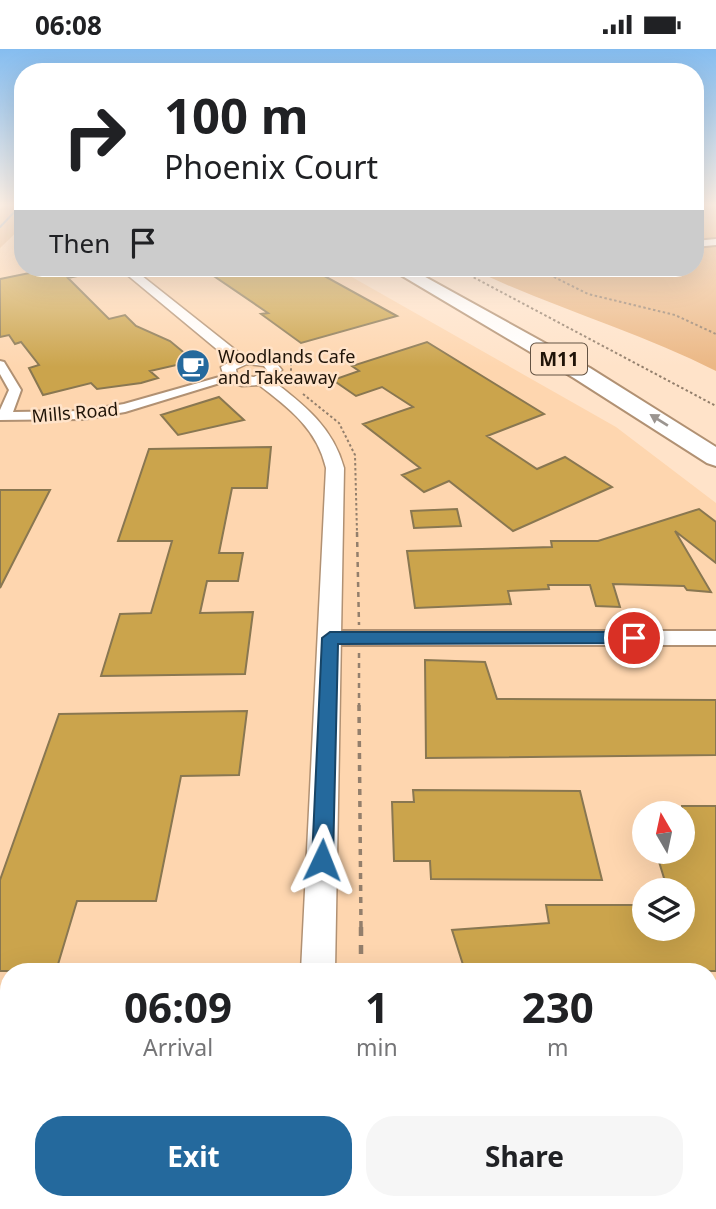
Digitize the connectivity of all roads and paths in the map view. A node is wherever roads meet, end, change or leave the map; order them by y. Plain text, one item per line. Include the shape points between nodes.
1 (136, 277) edge
2 (413, 277) edge
3 (435, 277) edge
4 (440, 277) edge
5 (473, 277) edge
6 (554, 277) edge
7 (716, 334) edge
8 (240, 361) junction
9 (0, 365) edge
10 (603, 368) junction
11 (230, 377) junction
12 (262, 380) junction
13 (716, 406) edge
14 (1, 416) edge
15 (716, 435) edge
16 (716, 458) edge
17 (330, 638) junction
18 (716, 638) edge
19 (318, 963) edge

1 - 8 street
16 -> 2 highway, M11 via 582,373
3 - 10 highway, M11
4 - 10 highway
5 - 13 path
6 - 7 path via 588,294 675,315
8 - 11 street via 228,367
8 - 12 street via 272,364 273,374
9 - 14 street via 17,388 17,396
10 - 15 highway, M11
11 - 12 street
11 - 14 street, Mills Road via 125,408 83,415
12 - 17 street via 310,418 333,450
17 - 18 street
17 - 19 street

